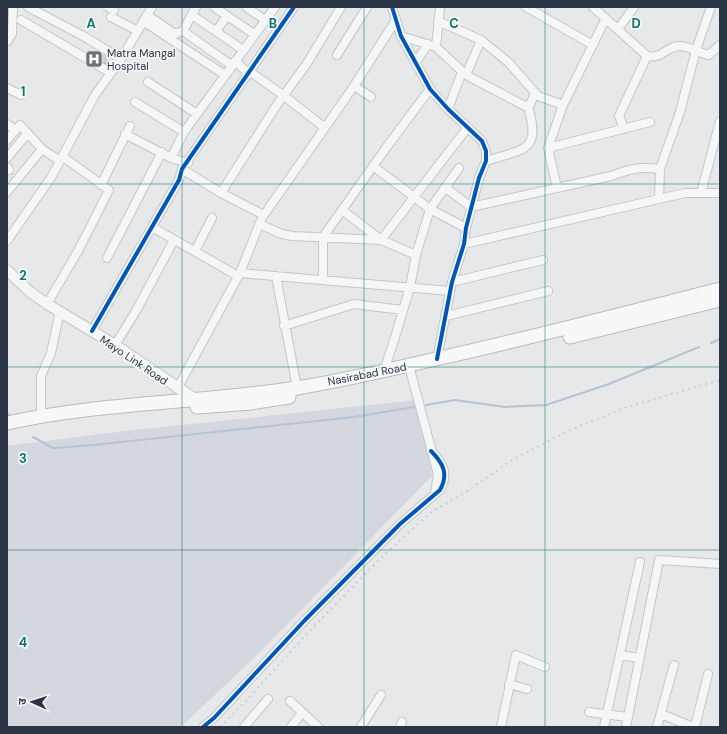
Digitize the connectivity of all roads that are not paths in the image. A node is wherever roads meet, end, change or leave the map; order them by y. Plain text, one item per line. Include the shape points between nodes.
1 (13, 7) edge
2 (28, 7) edge
3 (152, 7) edge
4 (214, 7) edge
5 (246, 7) edge
6 (275, 7) edge
7 (294, 7) edge
8 (342, 7) edge
9 (367, 7) edge
10 (440, 7) edge
11 (526, 7) edge
12 (593, 7) edge
13 (634, 7) edge
14 (711, 7) edge
15 (394, 8) edge
16 (111, 11) edge
17 (194, 11) edge
18 (227, 16) junction
19 (145, 18) junction
20 (606, 18) junction
21 (21, 20) junction
22 (265, 20) junction
23 (396, 20) junction
24 (438, 21) junction
25 (618, 29) junction
26 (138, 31) junction
27 (183, 31) junction
28 (216, 31) junction
29 (12, 34) junction
30 (254, 34) junction
31 (401, 36) junction
32 (481, 40) junction
33 (7, 42) edge
34 (593, 45) junction
35 (720, 45) edge
36 (432, 46) junction
37 (243, 50) junction
38 (696, 50) junction
39 (337, 54) dead end
40 (647, 56) junction
41 (121, 59) junction
42 (416, 62) junction
43 (233, 63) junction
44 (248, 72) junction
45 (111, 73) junction
46 (464, 73) junction
47 (225, 75) junction
48 (148, 82) dead end
49 (354, 86) junction
50 (7, 88) edge
51 (430, 89) junction
52 (535, 93) junction
53 (21, 95) dead end
54 (283, 95) junction
55 (371, 97) dead end
56 (135, 102) dead end
57 (563, 105) junction
58 (528, 107) junction
59 (448, 110) junction
60 (197, 114) junction
61 (720, 121) edge
62 (650, 122) dead end
63 (7, 124) edge
64 (130, 126) dead end
65 (468, 127) junction
66 (325, 128) junction
67 (624, 129) junction
68 (16, 130) junction
69 (184, 132) junction
70 (27, 134) junction
71 (125, 134) junction
72 (7, 139) edge
73 (548, 148) junction
74 (42, 149) junction
75 (162, 152) junction
76 (7, 158) edge
77 (61, 158) junction
78 (171, 158) junction
79 (486, 161) junction
80 (185, 166) junction
81 (373, 166) junction
82 (460, 168) dead end
83 (660, 169) junction
84 (101, 185) junction
85 (446, 188) junction
86 (557, 188) junction
87 (7, 192) edge
88 (221, 193) junction
89 (701, 193) junction
90 (720, 193) edge
91 (415, 197) junction
92 (659, 199) junction
93 (471, 207) junction
94 (430, 209) junction
95 (342, 210) junction
96 (264, 215) junction
97 (212, 218) dead end
98 (259, 224) junction
99 (152, 227) junction
100 (466, 228) junction
101 (323, 238) junction
102 (174, 240) junction
103 (381, 240) junction
104 (7, 241) edge
105 (464, 244) junction
106 (195, 251) junction
107 (416, 255) junction
108 (107, 258) dead end
109 (543, 260) dead end
110 (7, 270) edge
111 (239, 274) junction
112 (276, 276) junction
113 (323, 280) junction
114 (452, 282) junction
115 (410, 287) junction
116 (720, 289) edge
117 (450, 291) junction
118 (548, 291) dead end
119 (720, 300) edge
120 (48, 304) junction
121 (403, 310) junction
122 (60, 312) junction
123 (446, 316) junction
124 (284, 326) junction
125 (92, 331) junction
126 (114, 345) junction
127 (437, 359) junction
128 (410, 369) junction
129 (384, 370) junction
130 (297, 388) junction
131 (177, 389) junction
132 (200, 403) junction
133 (41, 416) junction
134 (7, 423) edge
135 (7, 429) edge
136 (640, 562) dead end
137 (720, 564) edge
138 (620, 655) junction
139 (639, 658) junction
140 (674, 665) dead end
141 (545, 667) dead end
142 (708, 674) dead end
143 (509, 684) junction
144 (527, 689) dead end
145 (381, 695) dead end
146 (268, 699) dead end
147 (290, 701) dead end
148 (589, 712) dead end
149 (302, 713) junction
150 (606, 713) junction
151 (661, 714) junction
152 (627, 716) junction
153 (203, 727) edge
154 (244, 727) edge
155 (291, 727) edge
156 (318, 727) edge
157 (361, 727) edge
158 (501, 727) edge
159 (604, 727) edge
160 (626, 727) edge
161 (657, 727) edge
162 (694, 727) edge

1 - 29 street
2 - 21 street
2 - 41 street
3 - 19 street
4 - 18 street
5 - 22 street
6 - 22 street
7 - 44 street
8 - 54 street via 306,65
9 - 39 street
10 - 24 street
11 - 34 street
12 - 20 street
13 - 25 street
14 - 38 street
15 - 23 street
16 - 26 street
17 - 27 street
17 - 28 street
18 - 28 street
18 - 30 street
19 - 26 street
19 - 27 street via 175,34
19 - 47 street
20 - 25 street
20 - 34 street
21 - 29 street
21 - 45 street
22 - 30 street
23 - 31 street
23 - 49 street
24 - 32 street
24 - 36 street
25 - 40 street
26 - 41 street
27 - 43 street
28 - 37 street
29 - 33 street
30 - 37 street
31 - 36 street
31 - 42 street
32 - 46 street
32 - 52 street via 508,62
34 - 57 street
35 - 38 street via 712,55
36 - 42 street
36 - 46 street
37 - 43 street
38 - 40 street via 680,46 671,47 657,57
38 - 83 street via 680,112
40 - 67 street via 619,116
41 - 45 street
42 - 51 street
43 - 44 street
43 - 47 street
44 - 54 street
44 - 80 street
45 - 77 street via 95,95
46 - 58 street
46 - 59 street
47 - 60 street
48 - 60 street
49 - 55 street
49 - 66 street
50 - 53 street
51 - 59 street
51 - 81 street
52 - 57 street
52 - 58 street
54 - 66 street
54 - 88 street
56 - 69 street
57 - 73 street
58 - 79 street via 534,127 530,142 519,151
59 - 65 street
60 - 69 street
61 - 89 street
62 - 67 street
63 - 68 street
64 - 71 street
65 - 79 street via 482,141
65 - 91 street
66 - 96 street
67 - 73 street
68 - 70 street via 20,125
68 - 72 street
69 - 78 street
70 - 74 street
70 - 76 street
71 - 75 street
71 - 84 street
73 - 86 street
74 - 77 street
74 - 87 street
75 - 78 street
75 - 108 street
77 - 84 street
77 - 104 street via 52,176
78 - 80 street
79 - 93 street
80 - 88 street
80 - 99 street
81 - 91 street
81 - 95 street
82 - 85 street
83 - 86 street via 644,166
83 - 92 street
84 - 120 street via 109,190
85 - 93 street
85 - 94 street
86 - 93 street
88 - 96 street
89 - 90 street
89 - 92 street via 685,193
91 - 94 street
91 - 103 street
92 - 105 street
93 - 100 street
94 - 100 street
94 - 107 street
95 - 101 street
95 - 103 street
96 - 98 street
97 - 106 street
98 - 101 street via 282,234
98 - 111 street
99 - 102 street
99 - 125 street
100 - 105 street
101 - 103 street
101 - 113 street
102 - 106 street
102 - 126 street via 136,311
103 - 107 street
105 - 114 street
106 - 111 street
107 - 115 street
109 - 114 street
110 - 120 street, Mayo Link Road via 29,291
111 - 112 street
111 - 131 street
112 - 113 street
112 - 124 street
113 - 115 street
114 - 117 street
115 - 117 street
115 - 121 street
116 - 127 highway, Nasirabad Road
117 - 123 street
118 - 123 street
119 - 128 highway, Nasirabad Road via 468,361
120 - 122 street, Mayo Link Road
121 - 124 street via 354,304
121 - 129 street
122 - 125 street, Mayo Link Road
122 - 133 street via 51,353 41,376
123 - 127 street
124 - 130 street
125 - 126 street, Mayo Link Road
126 - 131 street, Mayo Link Road
127 - 128 highway, Nasirabad Road
128 - 129 highway, Nasirabad Road
128 - 132 highway, Nasirabad Road via 277,399 251,403
128 - 153 street via 431,451 443,465 445,477 440,490 400,524
129 - 130 highway, Nasirabad Road
130 - 132 highway, Nasirabad Road
131 - 132 street, Mayo Link Road
132 - 133 highway, Nasirabad Road via 158,401
132 - 135 highway, Nasirabad Road
133 - 134 highway, Nasirabad Road
136 - 138 street
137 - 139 street via 659,560
138 - 139 street
138 - 150 street
139 - 152 street
140 - 151 street
141 - 143 street via 516,655
142 - 162 street
143 - 144 street
143 - 158 street
145 - 157 street
146 - 154 street
147 - 149 street
148 - 150 street
149 - 155 street
149 - 156 street
150 - 152 street
150 - 159 street
151 - 161 street
151 - 162 street
152 - 160 street

